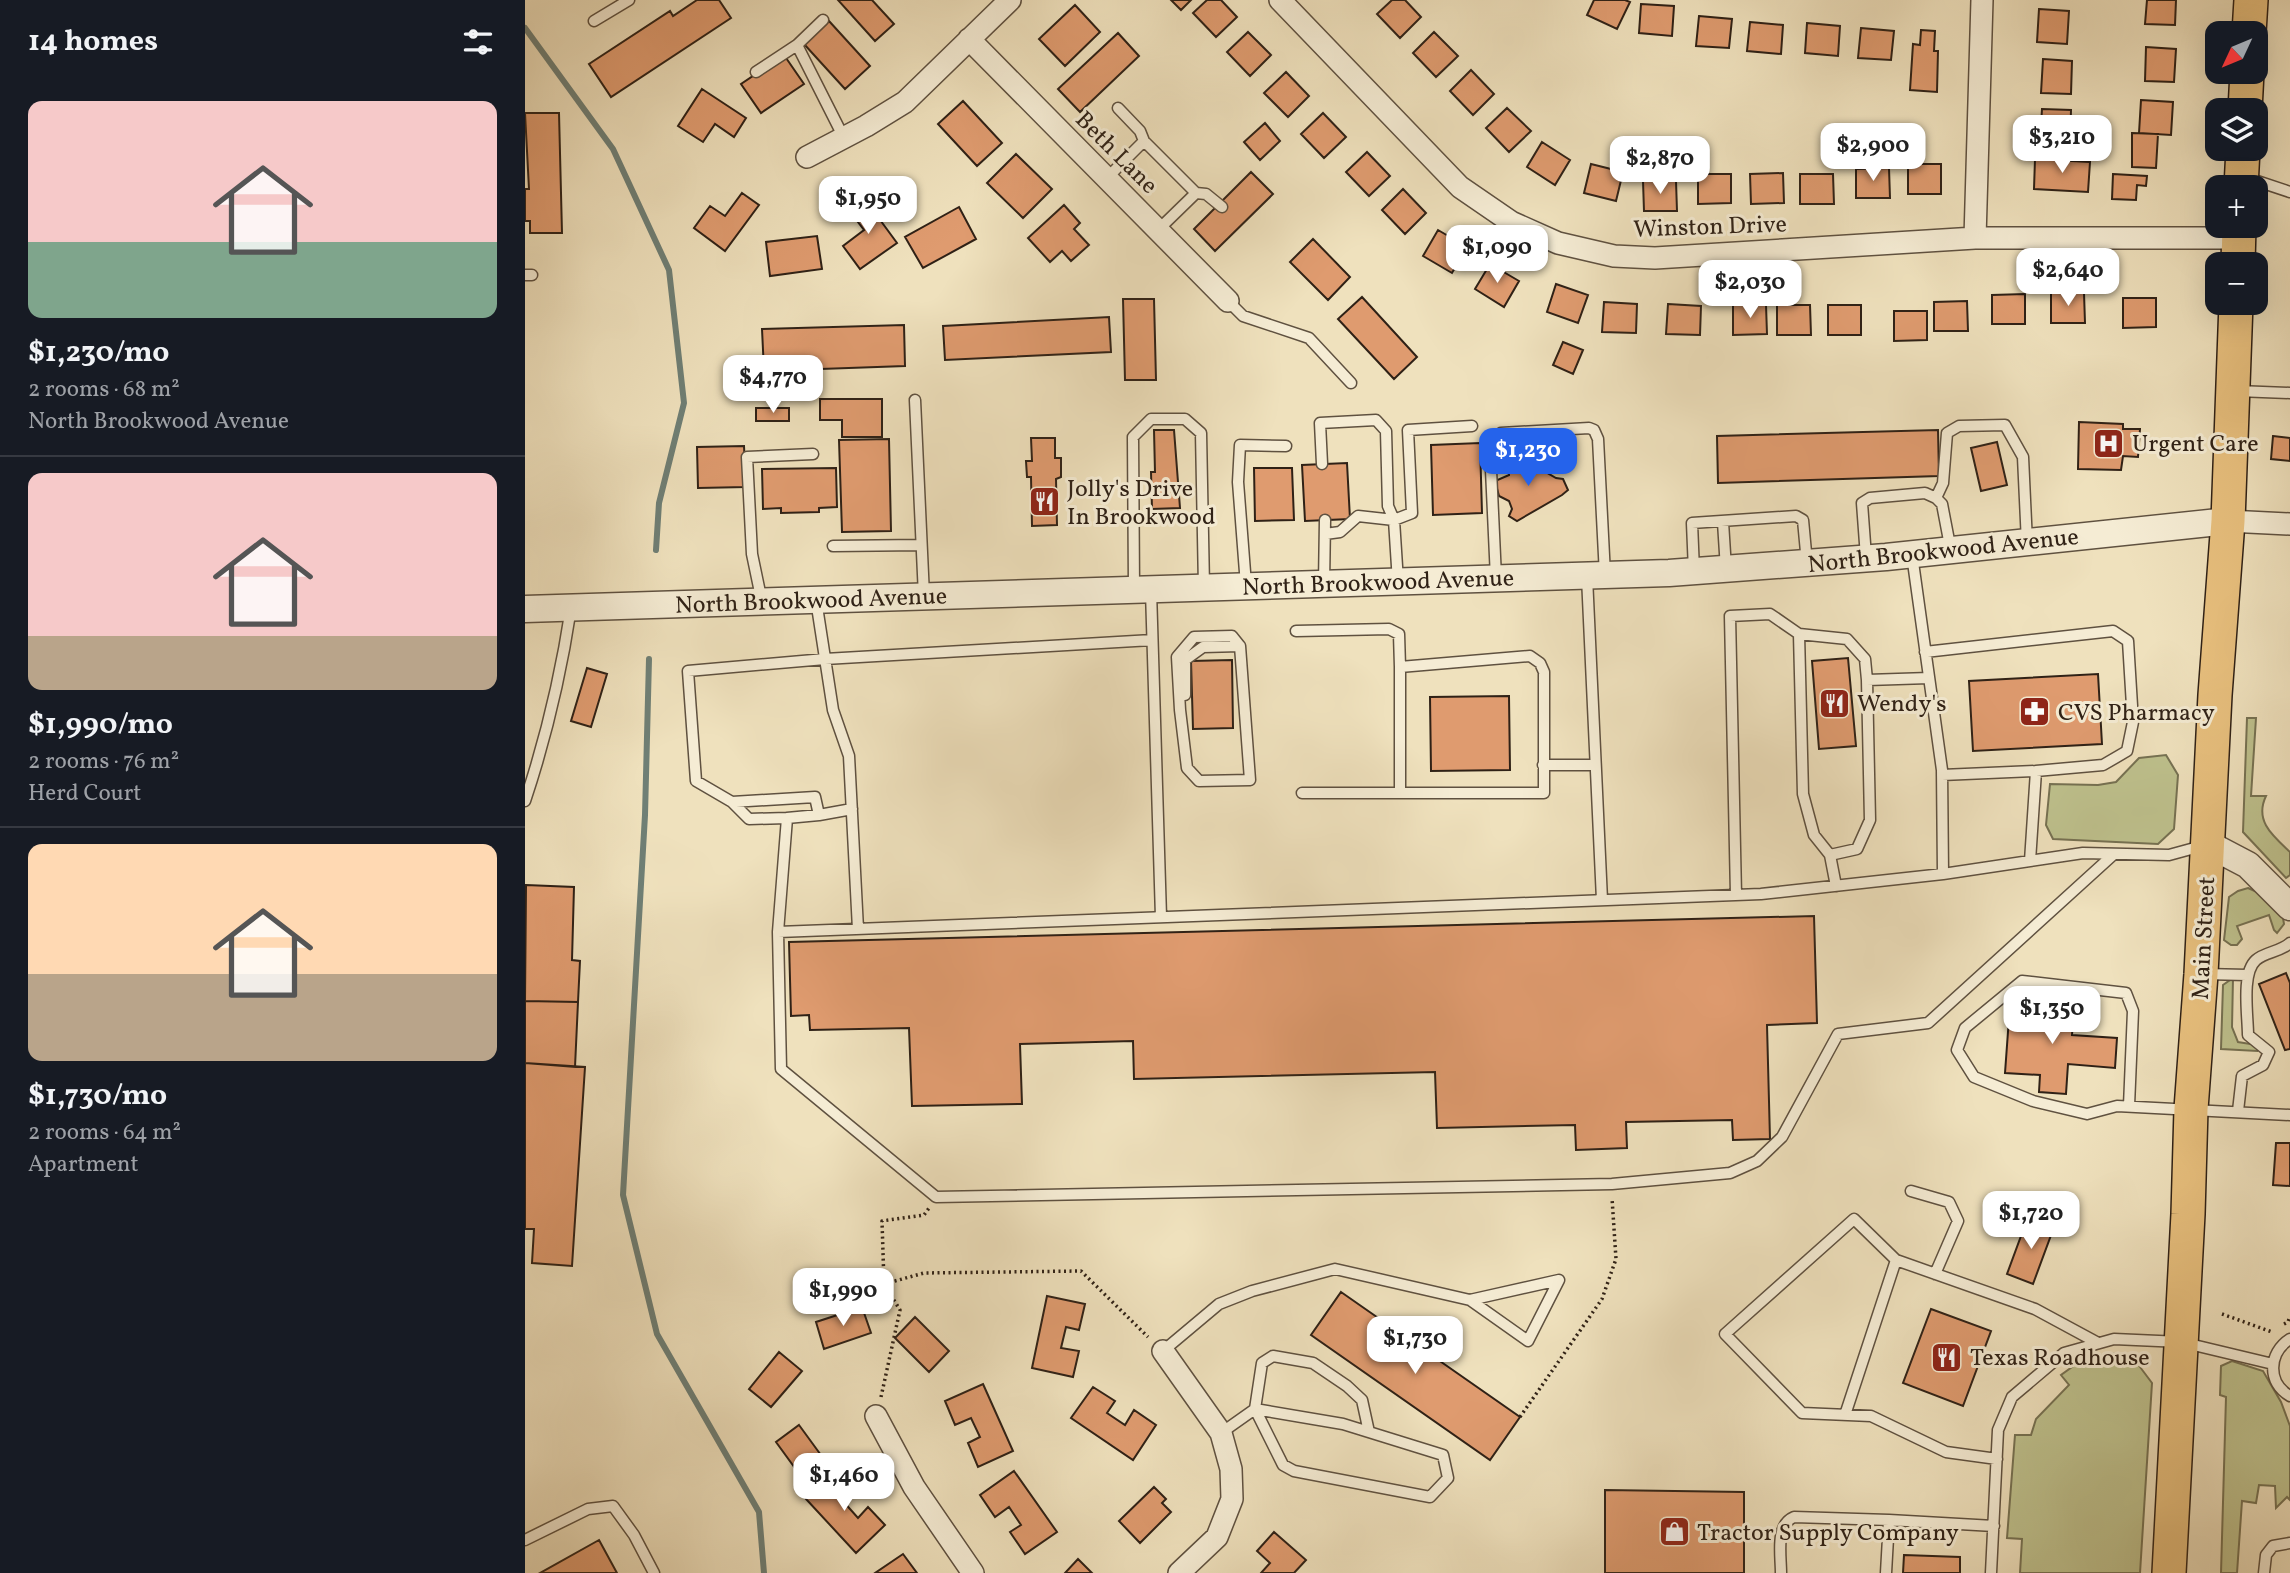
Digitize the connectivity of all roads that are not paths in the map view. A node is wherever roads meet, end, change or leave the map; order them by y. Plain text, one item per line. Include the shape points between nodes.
1 (629, 0) edge
2 (1010, 0) edge
3 (1280, 0) edge
4 (1982, 0) edge
5 (2251, 0) edge
6 (823, 20) dead end
7 (594, 21) dead end
8 (2250, 21) edge
9 (969, 39) junction
10 (797, 46) junction
11 (756, 72) dead end
12 (1118, 108) dead end
13 (844, 138) junction
14 (1144, 141) junction
15 (807, 157) dead end
16 (2242, 171) edge
17 (1107, 178) junction
18 (1196, 192) junction
19 (2290, 192) edge
20 (1222, 207) dead end
21 (1158, 230) junction
22 (1975, 238) junction
23 (2239, 243) edge
24 (1228, 301) joint
25 (2236, 315) edge
26 (1351, 383) dead end
27 (2233, 391) junction
28 (2290, 393) edge
29 (915, 400) dead end
30 (1472, 426) dead end
31 (1286, 446) dead end
32 (813, 454) dead end
33 (1322, 464) dead end
34 (1936, 498) junction
35 (1325, 520) dead end
36 (1394, 520) junction
37 (2228, 521) junction
38 (1723, 522) junction
39 (2290, 524) edge
40 (1325, 534) junction
41 (2027, 542) junction
42 (922, 545) junction
43 (833, 546) dead end
44 (1951, 551) junction
45 (1912, 555) junction
46 (1866, 559) junction
47 (1807, 563) junction
48 (1726, 569) junction
49 (1694, 571) junction
50 (1596, 575) junction
51 (1496, 578) junction
52 (1398, 582) junction
53 (1324, 583) junction
54 (1246, 585) junction
55 (1204, 587) junction
56 (1142, 589) junction
57 (923, 596) junction
58 (816, 599) junction
59 (762, 602) junction
60 (571, 608) junction
61 (525, 609) edge
62 (1296, 631) dead end
63 (1800, 634) junction
64 (1152, 640) junction
65 (1925, 652) junction
66 (825, 659) junction
67 (1400, 667) junction
68 (1929, 678) junction
69 (1867, 680) junction
70 (1180, 710) joint
71 (1543, 765) junction
72 (1594, 765) junction
73 (2036, 771) junction
74 (1942, 775) junction
75 (1302, 793) dead end
76 (1400, 793) junction
77 (525, 801) edge
78 (732, 802) junction
79 (852, 809) junction
80 (819, 815) junction
81 (787, 818) junction
82 (2208, 844) junction
83 (2114, 854) junction
84 (1830, 855) junction
85 (2030, 861) junction
86 (1943, 874) junction
87 (1836, 886) junction
88 (1736, 895) junction
89 (1602, 900) junction
90 (2290, 907) edge
91 (1161, 917) junction
92 (858, 929) junction
93 (778, 932) junction
94 (2290, 943) edge
95 (2201, 974) junction
96 (2247, 975) junction
97 (2129, 1106) junction
98 (2191, 1109) junction
99 (2238, 1111) junction
100 (2290, 1115) edge
101 (1911, 1191) dead end
102 (1896, 1261) junction
103 (1935, 1274) junction
104 (1470, 1300) junction
105 (2290, 1339) edge
106 (2181, 1342) junction
107 (2098, 1343) junction
108 (1163, 1351) joint
109 (2273, 1364) junction
110 (2290, 1396) edge
111 (1255, 1409) junction
112 (1845, 1415) junction
113 (876, 1416) road end
114 (1369, 1432) junction
115 (1221, 1433) junction
116 (1997, 1459) junction
117 (1889, 1520) junction
118 (1994, 1525) junction
119 (525, 1540) edge
120 (2290, 1542) edge
121 (654, 1573) edge
122 (974, 1573) edge
123 (1179, 1573) edge
124 (1781, 1573) edge
125 (1886, 1573) edge
126 (1991, 1573) edge
127 (2169, 1573) edge
128 (2264, 1573) edge

1 - 7 lane
2 - 9 street
3 - 22 street, Winston Drive via 1460,187 1511,222 1558,243 1614,256 1655,258
4 - 22 street
5 - 8 main road
6 - 10 lane
9 - 13 street via 905,102
9 - 17 street, Beth Lane
10 - 11 lane
10 - 13 lane
12 - 14 lane
13 - 15 street
14 - 17 lane
14 - 18 lane
16 - 19 lane
17 - 21 street, Beth Lane
18 - 20 lane
18 - 21 lane
21 - 24 street, Beth Lane
22 - 23 street, Winston Drive
24 - 26 lane via 1243,316 1309,338
25 - 27 main road, Main Street
27 - 28 lane
27 - 37 main road, Main Street
29 - 42 lane
30 - 36 lane via 1408,430 1412,513
31 - 54 lane via 1240,445 1238,482
32 - 59 lane via 747,457 753,554
33 - 36 lane via 1321,423 1376,421 1386,431 1388,506
34 - 41 lane via 1943,483 1947,433 1959,426 2005,425 2023,457
34 - 44 lane via 1942,504
34 - 46 lane via 1925,494 1871,498 1863,503
35 - 40 lane
36 - 40 lane via 1358,516 1340,532
36 - 52 lane
37 - 39 street
37 - 41 street, North Brookwood Avenue
37 - 82 main road, Main Street
38 - 47 lane via 1796,516 1805,527
38 - 48 lane
38 - 49 lane via 1692,523
40 - 53 lane
41 - 44 street, North Brookwood Avenue
42 - 43 lane
42 - 57 lane
44 - 45 street, North Brookwood Avenue
45 - 46 street, North Brookwood Avenue
45 - 65 lane
46 - 47 street, North Brookwood Avenue
47 - 48 street, North Brookwood Avenue
48 - 49 street, North Brookwood Avenue
49 - 50 street, North Brookwood Avenue
50 - 51 street, North Brookwood Avenue
50 - 51 lane via 1598,439 1589,428 1501,433 1494,438 1490,448
50 - 72 lane
51 - 52 street, North Brookwood Avenue
52 - 53 street, North Brookwood Avenue
53 - 54 street, North Brookwood Avenue
54 - 55 street, North Brookwood Avenue
55 - 56 street, North Brookwood Avenue
55 - 56 lane via 1201,433 1185,419 1151,419 1133,437
56 - 57 street, North Brookwood Avenue
56 - 64 lane
57 - 58 street, North Brookwood Avenue
58 - 59 street, North Brookwood Avenue
58 - 66 lane
59 - 60 street, North Brookwood Avenue
60 - 61 street, North Brookwood Avenue
60 - 77 lane via 549,723
62 - 67 lane via 1389,629 1399,634
63 - 69 lane via 1847,639 1865,659
63 - 84 lane via 1803,794 1814,835
63 - 88 lane via 1770,614 1730,616
64 - 66 lane
64 - 91 lane
65 - 68 lane
65 - 73 lane via 2113,631 2128,641 2133,722 2127,751 2102,765
66 - 78 lane via 688,671 696,782
66 - 79 lane via 833,710 849,756
67 - 71 lane via 1530,656 1544,672
67 - 76 lane
68 - 69 lane
68 - 74 lane
69 - 84 lane via 1870,821 1857,849
70 - 70 lane via 1187,768 1199,781 1250,780 1240,646 1232,636 1194,637 1177,657
71 - 72 lane
71 - 76 lane via 1544,793
72 - 89 lane
73 - 74 lane
73 - 85 lane
74 - 86 lane
75 - 76 lane
78 - 80 lane via 815,797
78 - 81 lane via 749,819
79 - 80 lane
79 - 92 lane
80 - 81 lane
81 - 93 lane
82 - 83 lane via 2169,855
82 - 90 street via 2248,865
82 - 95 main road, Main Street
83 - 85 lane via 2083,853
83 - 93 lane via 1928,1023 1838,1034 1782,1137 1757,1161 1730,1173 1612,1184 936,1197 781,1069
84 - 87 lane
85 - 86 lane
86 - 87 lane
87 - 88 lane
88 - 89 lane
89 - 91 lane
91 - 92 lane
92 - 93 lane
94 - 96 lane via 2256,960
95 - 96 lane
95 - 98 main road, Main Street
96 - 99 lane via 2248,1035 2269,1052 2263,1065 2242,1076
97 - 97 lane via 2087,1114 2033,1101 1974,1077 1957,1050 1965,1028 2022,981 2126,993 2133,1011
97 - 98 lane
98 - 99 lane
98 - 106 main road, Main Street
99 - 100 lane
101 - 103 lane via 1949,1202 1958,1221
102 - 103 lane
102 - 112 lane
102 - 112 lane via 1854,1219 1725,1334 1802,1413
103 - 107 lane via 2035,1309
104 - 104 lane via 1528,1341 1559,1280 1521,1289
104 - 108 lane via 1335,1269 1219,1304
105 - 109 lane via 2280,1347
106 - 107 lane via 2115,1339
106 - 109 lane
106 - 127 main road, Main Street
107 - 116 lane via 2064,1353 2012,1397 1998,1430
108 - 115 street
109 - 110 lane via 2273,1375
111 - 114 lane via 1343,1423
111 - 114 lane via 1262,1363 1272,1356 1313,1363 1362,1400
111 - 114 lane via 1283,1465 1294,1472 1430,1497 1448,1478 1444,1455
111 - 115 lane
112 - 116 lane via 1871,1416 1946,1452
113 - 122 street via 914,1487
115 - 123 street via 1231,1469 1232,1499 1217,1537
116 - 118 lane
117 - 118 lane
117 - 124 lane via 1786,1520
117 - 125 lane
118 - 126 lane
119 - 121 lane via 588,1509 613,1506
120 - 128 lane via 2273,1546 2266,1555

